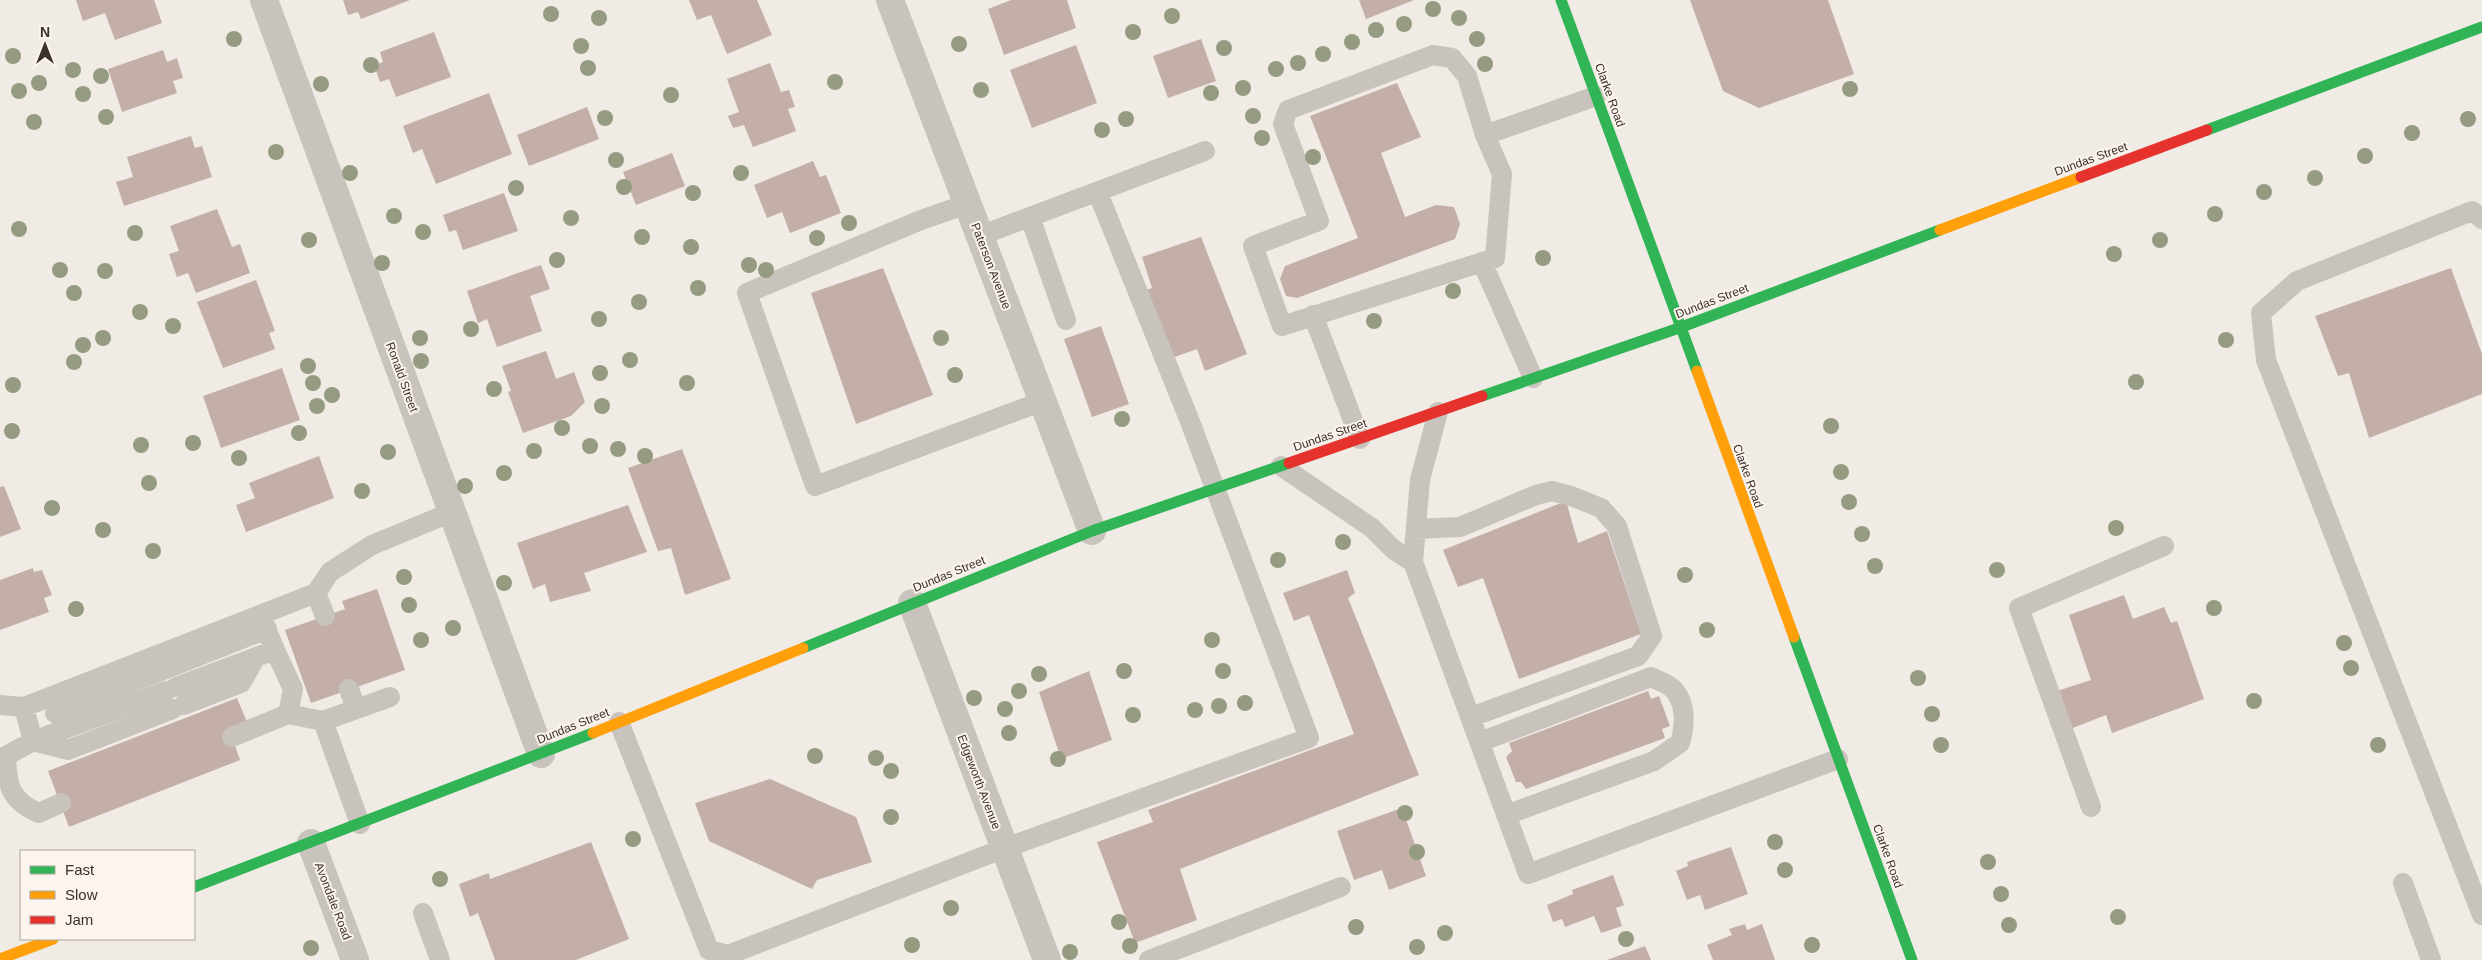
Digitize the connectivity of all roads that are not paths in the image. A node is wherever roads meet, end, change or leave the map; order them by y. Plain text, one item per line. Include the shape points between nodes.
1 (264, 0) edge
2 (890, 0) edge
3 (1561, 0) edge
4 (2482, 28) edge
5 (1596, 96) junction
6 (1485, 135) junction
7 (1204, 151) dead end
8 (1098, 193) junction
9 (967, 204) junction
10 (1030, 217) junction
11 (2482, 219) edge
12 (979, 236) junction
13 (1482, 262) junction
14 (1313, 315) junction
15 (1066, 320) dead end
16 (1679, 328) junction
17 (1533, 378) junction
18 (1043, 401) junction
19 (1438, 412) junction
20 (1360, 439) junction
21 (1281, 466) junction
22 (1215, 489) junction
23 (452, 512) junction
24 (1416, 530) junction
25 (1092, 531) junction
26 (2164, 546) dead end
27 (1413, 562) junction
28 (316, 593) junction
29 (912, 603) junction
30 (325, 616) dead end
31 (264, 622) junction
32 (266, 653) junction
33 (349, 689) dead end
34 (390, 697) dead end
35 (0, 705) edge
36 (356, 708) junction
37 (288, 714) junction
38 (1471, 717) junction
39 (37, 720) junction
40 (323, 721) junction
41 (618, 722) junction
42 (232, 737) dead end
43 (1480, 742) junction
44 (541, 754) junction
45 (1838, 759) junction
46 (60, 803) dead end
47 (2091, 807) dead end
48 (1506, 815) junction
49 (360, 824) junction
50 (312, 843) junction
51 (1004, 848) junction
52 (2403, 883) dead end
53 (195, 886) edge
54 (1341, 887) dead end
55 (423, 913) dead end
56 (2482, 915) edge
57 (50, 940) edge
58 (0, 958) edge
59 (355, 960) edge
60 (440, 960) edge
61 (1047, 960) edge
62 (1149, 960) edge
63 (1912, 960) edge
64 (2431, 960) edge

1 - 23 street, Ronald Street
2 - 9 street, Paterson Avenue
3 - 5 main road, Clarke Road
4 - 16 main road, Dundas Street
5 - 6 lane
5 - 16 main road, Clarke Road
6 - 13 lane via 1502,174 1495,258
6 - 14 lane via 1467,76 1452,58 1432,54 1288,110 1282,124 1318,221 1253,246 1282,326
7 - 8 lane
8 - 10 lane
8 - 22 lane
9 - 12 street, Paterson Avenue
9 - 18 lane via 748,293 815,486
10 - 12 lane
10 - 15 lane
11 - 56 lane via 2472,210 2297,281 2261,313 2266,360
12 - 18 street, Paterson Avenue
13 - 14 lane
13 - 17 lane
14 - 20 lane
16 - 17 main road, Dundas Street
16 - 45 main road, Clarke Road
17 - 19 main road, Dundas Street
18 - 25 street, Paterson Avenue
19 - 20 main road, Dundas Street
19 - 24 lane via 1420,480
20 - 21 main road, Dundas Street
21 - 22 main road, Dundas Street
21 - 27 lane via 1372,528 1393,549
22 - 25 main road, Dundas Street
22 - 51 lane via 1309,738
23 - 28 lane via 372,545 330,572
23 - 44 street, Ronald Street
24 - 27 lane
24 - 38 lane via 1460,527 1552,491 1601,508 1617,526 1652,636 1638,656
25 - 29 main road, Dundas Street
26 - 47 lane via 2018,608
27 - 38 lane
28 - 30 lane
28 - 31 lane
29 - 41 main road, Dundas Street
29 - 51 street, Edgeworth Avenue
31 - 32 lane
31 - 39 lane
31 - 39 lane
32 - 37 lane via 293,689
32 - 39 lane via 68,750
33 - 36 lane
34 - 36 lane
35 - 39 lane
36 - 40 lane
37 - 40 lane
37 - 42 lane
38 - 43 lane
39 - 46 lane via 6,756 7,776 13,794 23,806 39,813
40 - 49 lane
41 - 44 main road, Dundas Street
41 - 51 lane via 709,950 728,956
43 - 48 lane
43 - 48 lane via 1651,677 1672,688 1681,703 1684,727 1680,743 1654,761
44 - 49 main road, Dundas Street
45 - 48 lane via 1528,874
45 - 63 main road, Clarke Road
49 - 50 main road, Dundas Street
50 - 53 main road, Dundas Street
50 - 59 street, Avondale Road
51 - 61 street, Edgeworth Avenue
52 - 64 lane
54 - 62 lane
55 - 60 lane
57 - 58 main road

